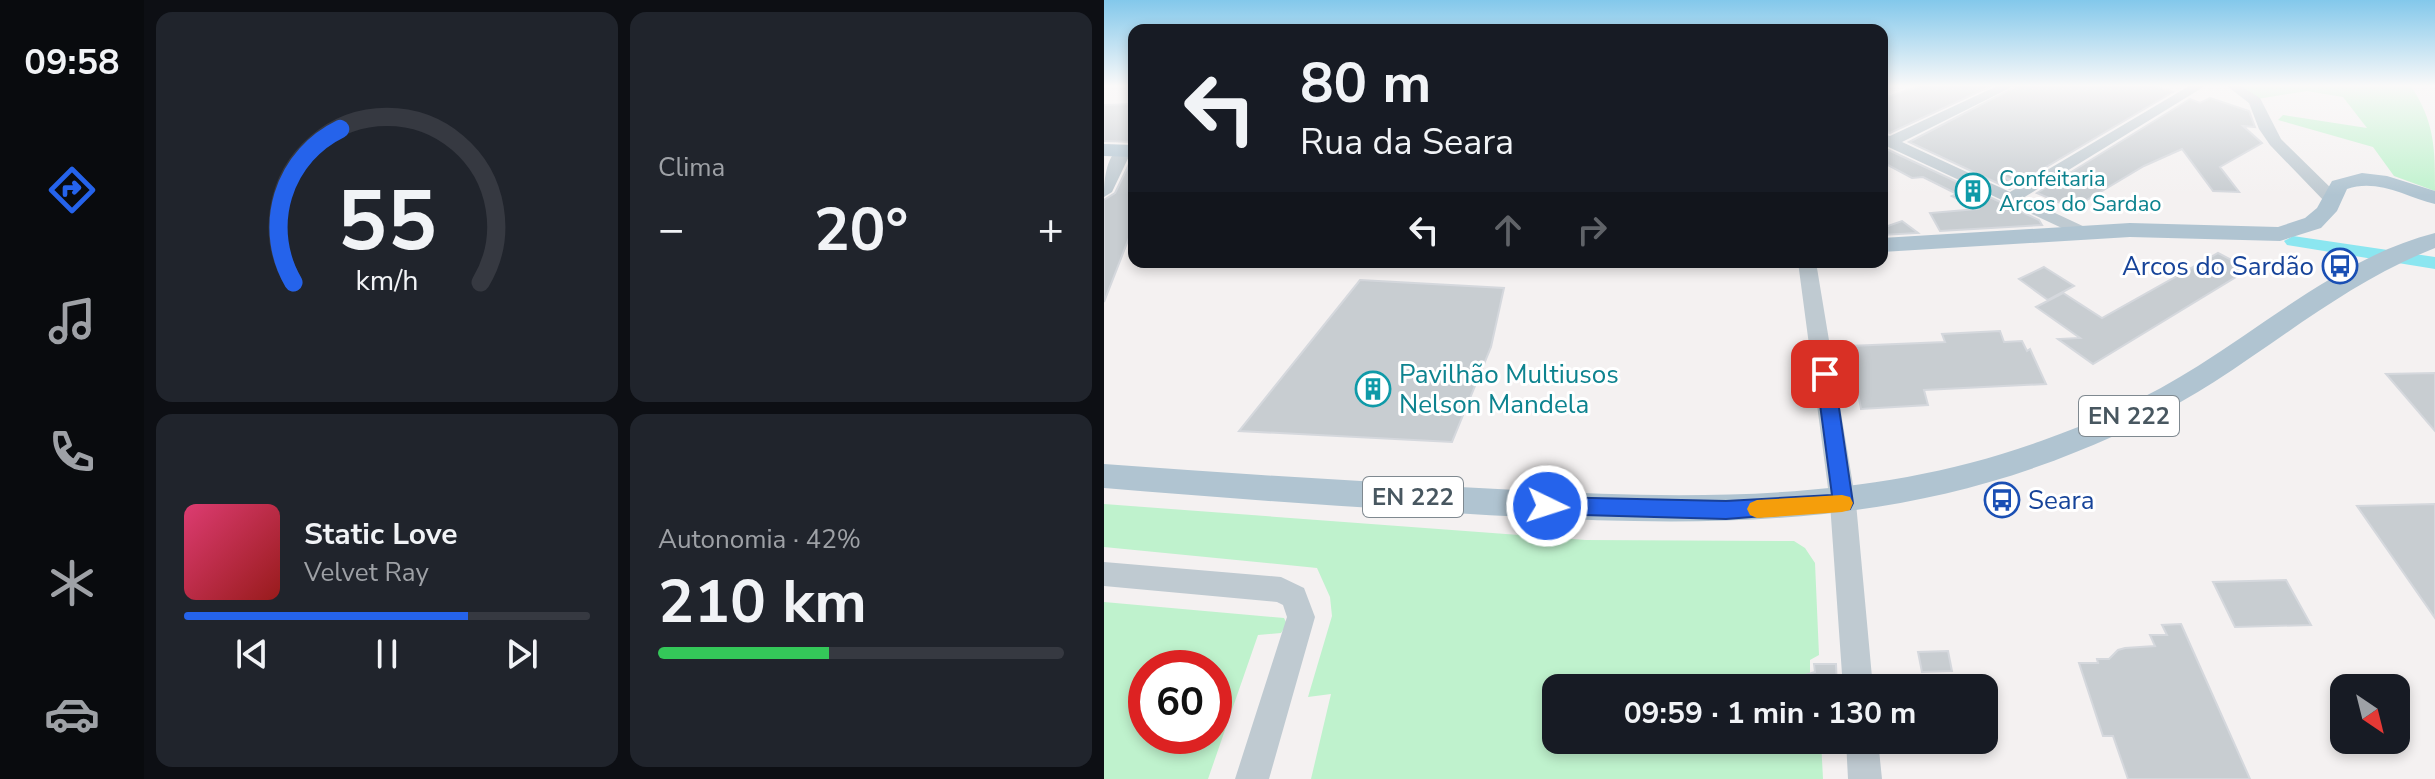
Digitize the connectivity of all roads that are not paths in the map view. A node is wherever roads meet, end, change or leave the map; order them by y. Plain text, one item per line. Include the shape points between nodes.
1 (1926, 122) edge
2 (2138, 122) edge
3 (2263, 122) edge
4 (1888, 139) edge
5 (1888, 141) edge
6 (1104, 150) edge
7 (1128, 151) edge
8 (1128, 153) edge
9 (2373, 179) junction
10 (1104, 192) edge
11 (2435, 198) edge
12 (2011, 199) junction
13 (2332, 199) junction
14 (2435, 211) edge
15 (2081, 232) junction
16 (2435, 240) edge
17 (1888, 245) edge
18 (1808, 268) edge
19 (1104, 476) edge
20 (1843, 503) junction
21 (1104, 574) edge
22 (1857, 674) edge
23 (1863, 754) edge
24 (1252, 779) edge
25 (1865, 779) edge

1 - 4 street
2 - 12 street
3 - 13 street
5 - 12 street
6 - 7 main road
8 - 10 street
9 - 11 main road
9 - 13 main road via 2347,181
9 - 14 main road
12 - 15 street
13 - 15 main road via 2313,223 2280,234
15 - 17 main road
16 - 20 main road, EN 222 via 2337,288 2137,413 1977,475
18 - 20 street
19 - 20 main road, EN 222 via 1606,509 1726,510
20 - 22 street
21 - 24 street via 1281,590 1294,597 1301,617
23 - 25 street

